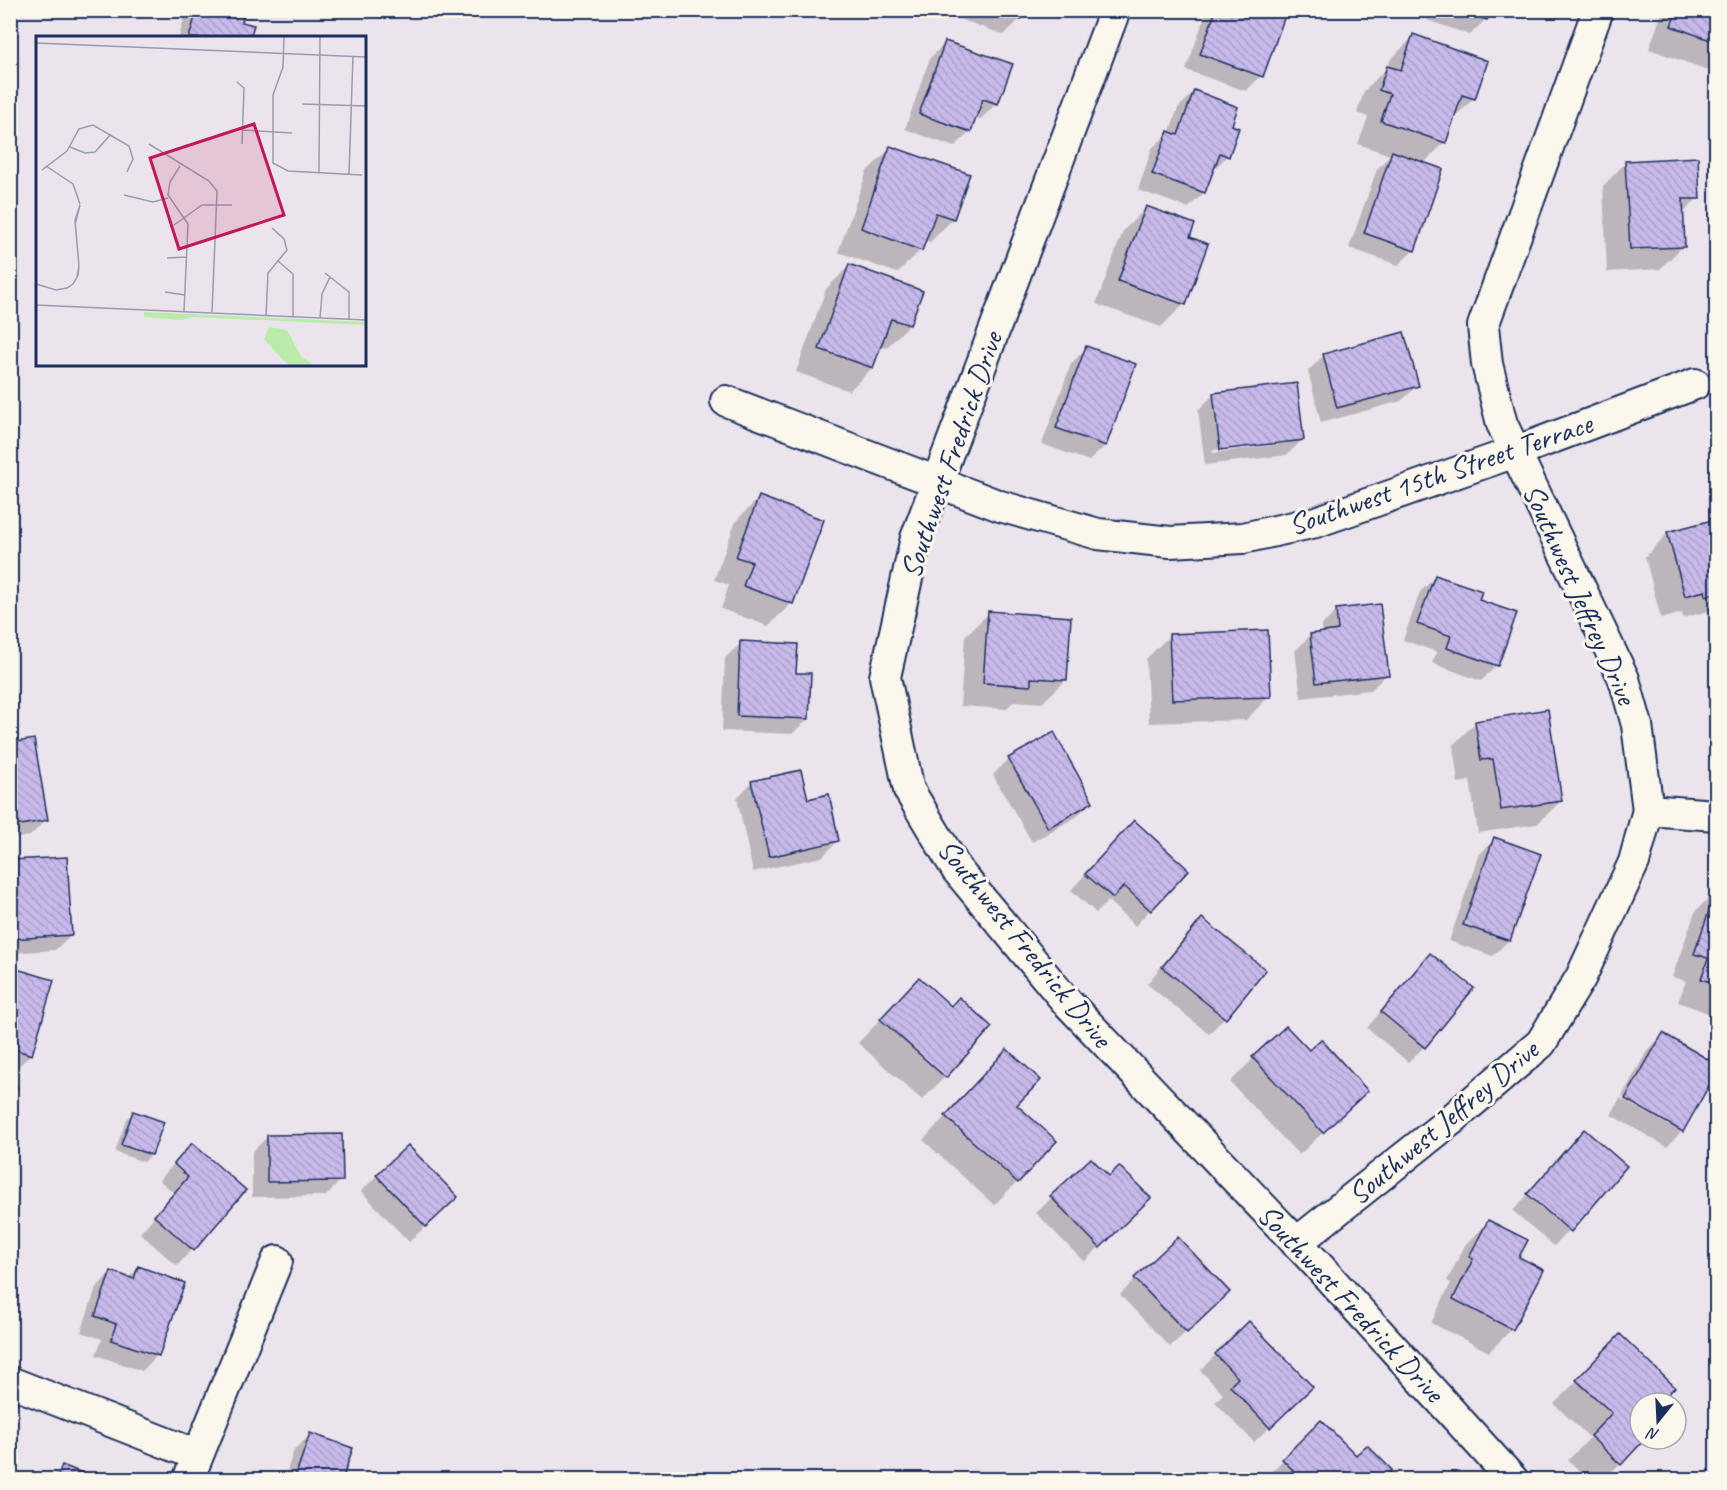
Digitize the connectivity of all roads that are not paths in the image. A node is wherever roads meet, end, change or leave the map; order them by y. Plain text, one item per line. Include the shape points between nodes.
1 (1115, 10) edge
2 (1598, 10) edge
3 (1695, 384) dead end
4 (726, 401) dead end
5 (1515, 452) junction
6 (937, 482) junction
7 (1648, 810) junction
8 (1716, 815) edge
9 (1296, 1243) junction
10 (278, 1261) dead end
11 (10, 1382) edge
12 (193, 1467) edge
13 (1513, 1479) edge

1 - 6 street, Southwest Fredrick Drive
2 - 5 street, Southwest Jeffrey Drive via 1483,326 1487,364 1502,424
3 - 5 street, Southwest 15th Street Terrace
4 - 6 street, Southwest 15th Street Terrace
5 - 6 street, Southwest 15th Street Terrace via 1316,522 1243,538 1170,542 1098,534 1000,506
5 - 7 street, Southwest Jeffrey Drive via 1624,680 1637,725
6 - 9 street, Southwest Fredrick Drive via 916,538 885,677 909,790 957,870 1065,1000
7 - 8 street
7 - 9 street, Southwest Jeffrey Drive via 1634,861 1581,977 1541,1043
9 - 13 street, Southwest Fredrick Drive
10 - 12 street
11 - 12 street

